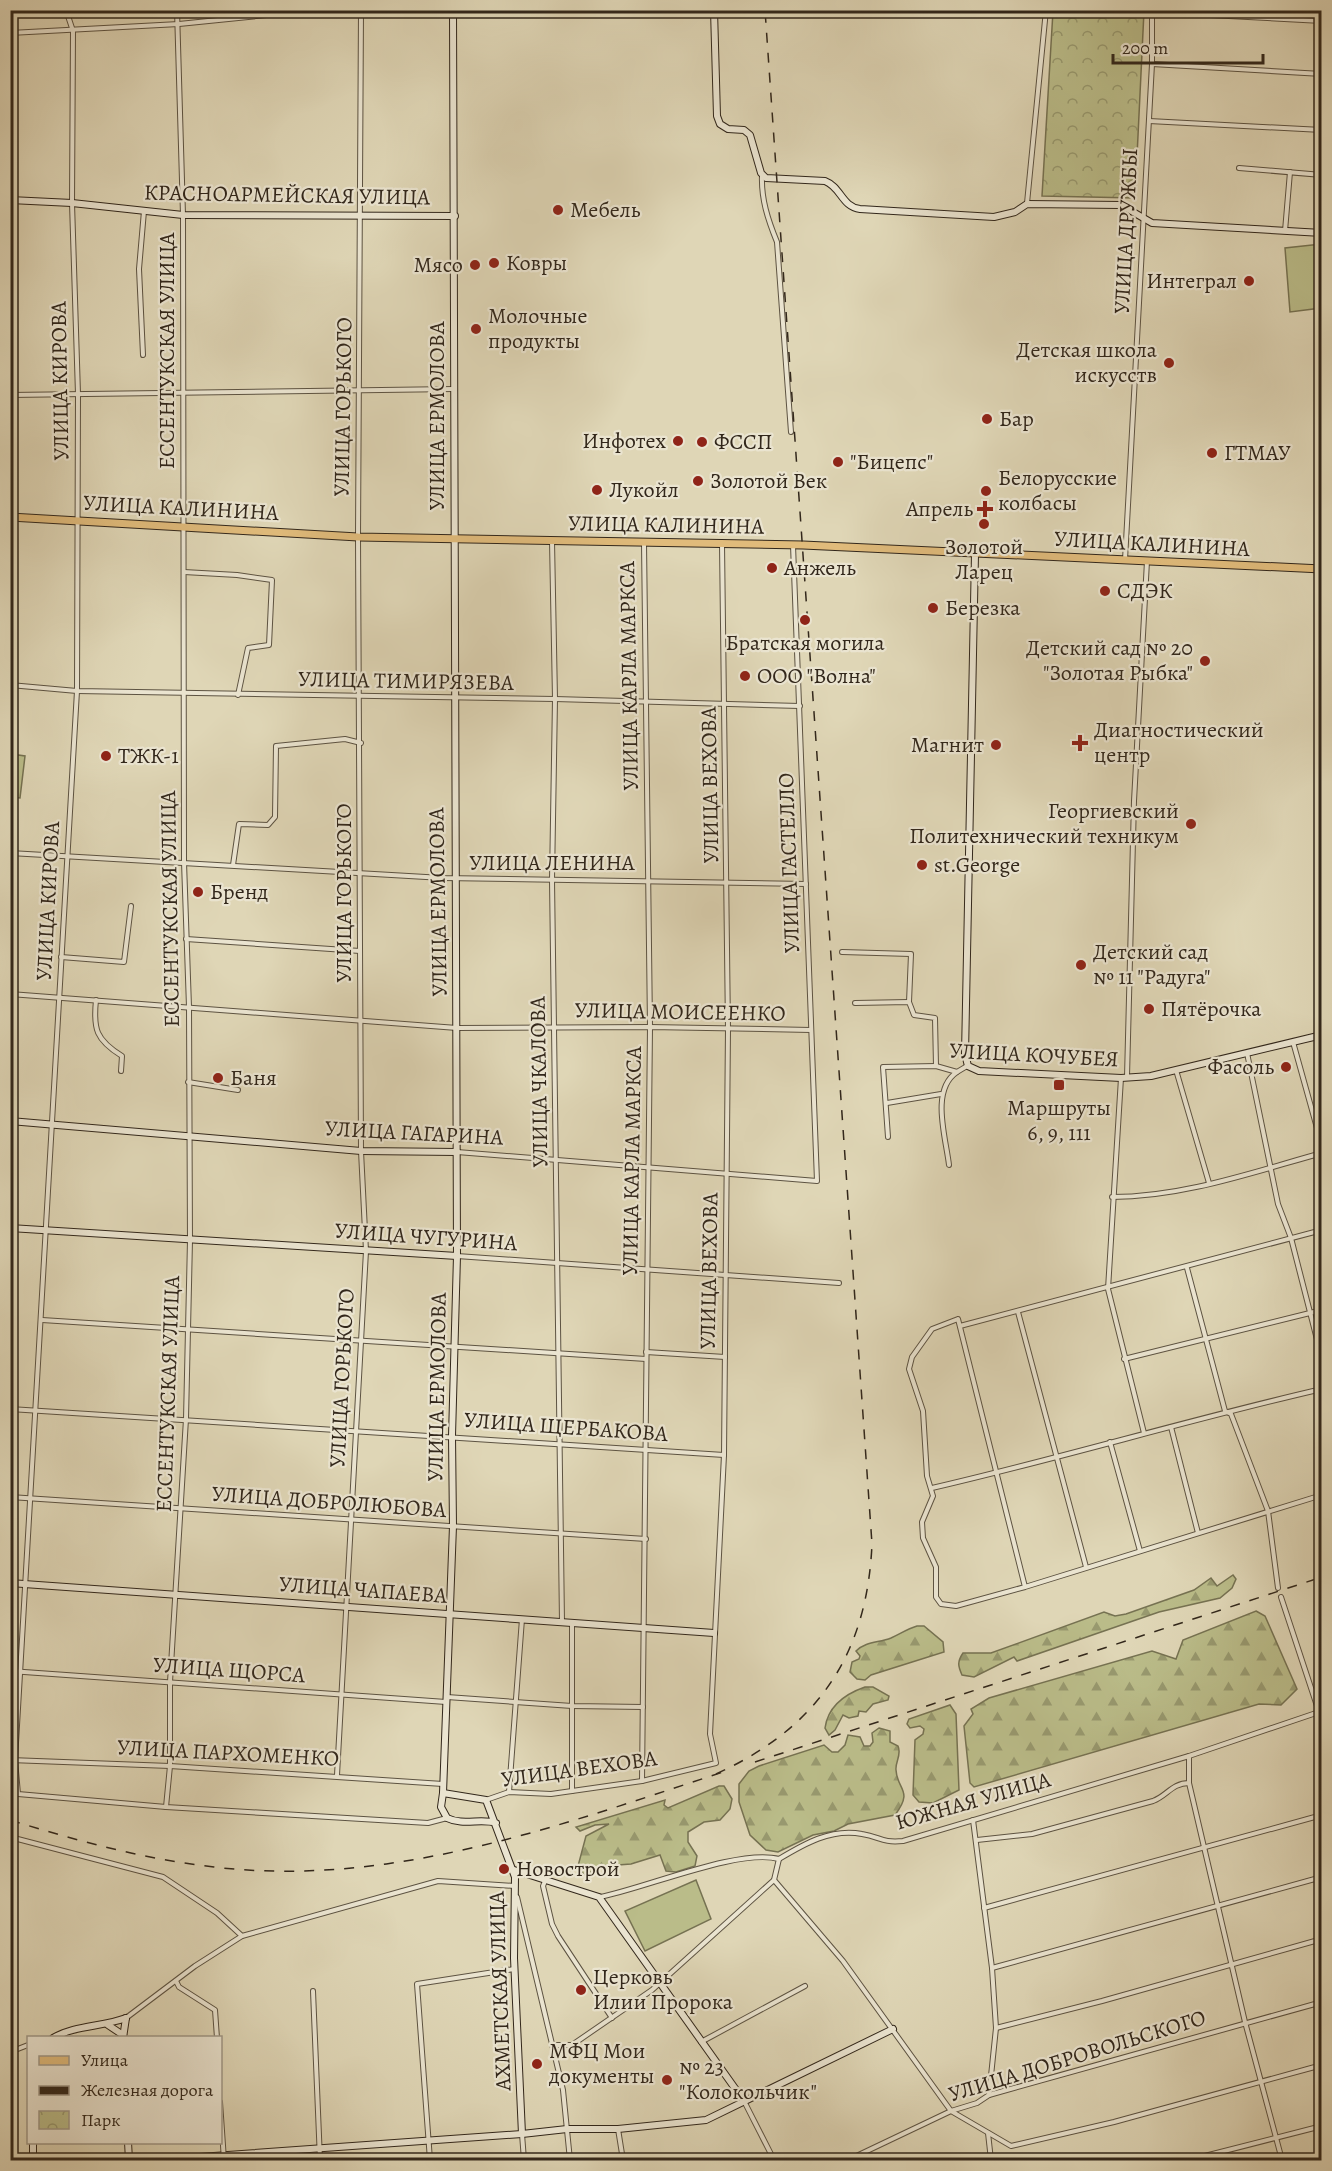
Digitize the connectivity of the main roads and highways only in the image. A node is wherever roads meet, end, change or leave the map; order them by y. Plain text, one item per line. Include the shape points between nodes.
1 (10, 517) edge
2 (1322, 569) edge

1 - 2 main road, УЛИЦА КАЛИНИНА via 358,537 792,545

